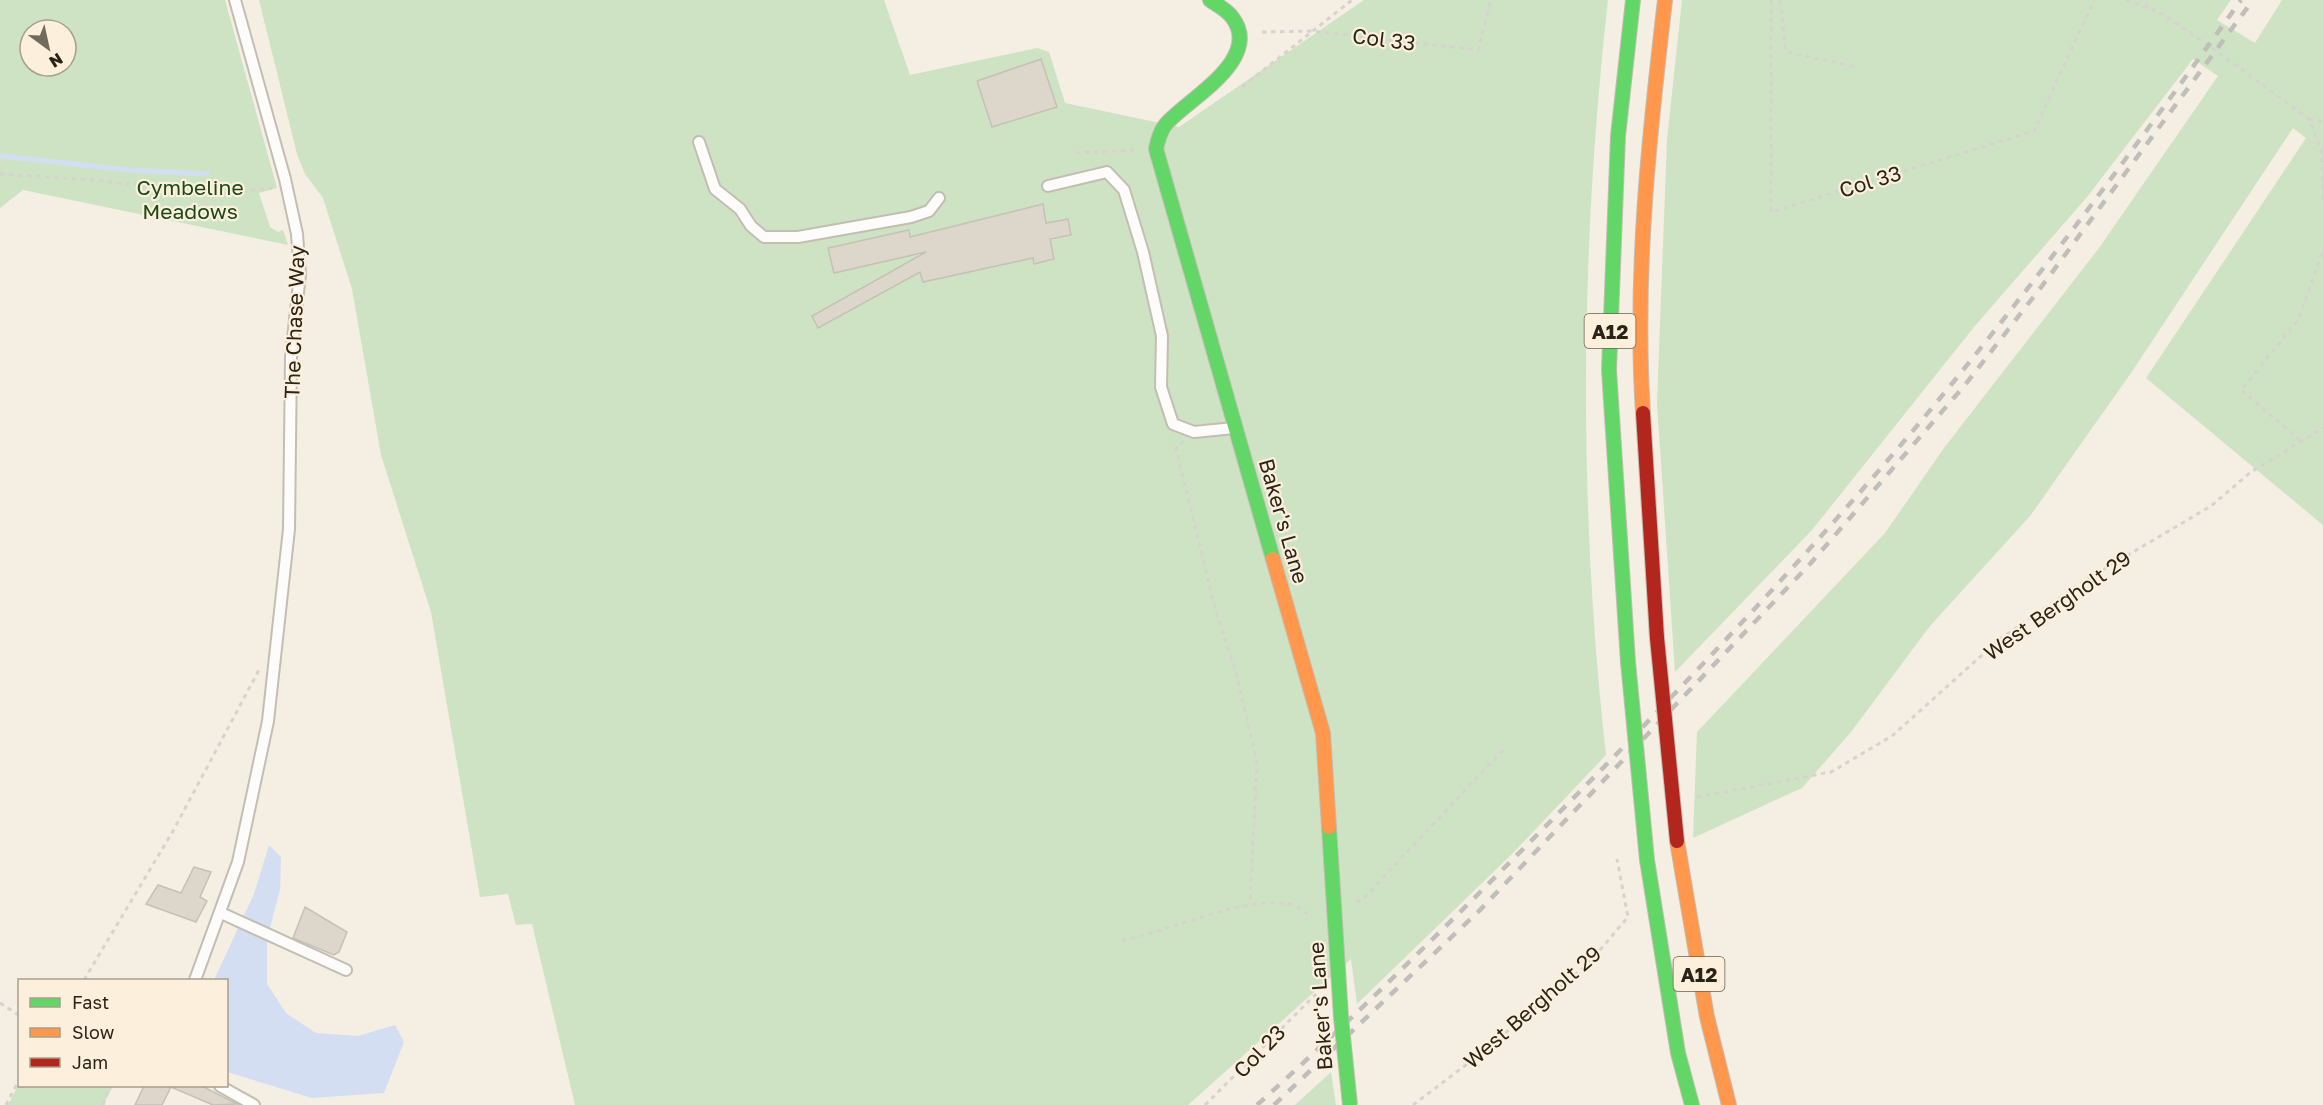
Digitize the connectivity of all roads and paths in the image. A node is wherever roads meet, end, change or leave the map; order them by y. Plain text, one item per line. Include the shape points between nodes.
1 (235, 0) edge
2 (1210, 0) edge
3 (1491, 0) edge
4 (1634, 0) edge
5 (1665, 0) edge
6 (1771, 0) edge
7 (1780, 0) edge
8 (2094, 0) edge
9 (2126, 0) edge
10 (2147, 0) edge
11 (2147, 8) junction
12 (1239, 32) junction
13 (1858, 67) dead end
14 (2309, 119) junction
15 (2323, 122) edge
16 (699, 142) dead end
17 (0, 174) edge
18 (1048, 186) dead end
19 (286, 187) junction
20 (939, 198) dead end
21 (2323, 199) edge
22 (2323, 251) edge
23 (1234, 428) junction
24 (2323, 428) edge
25 (1194, 432) junction
26 (2300, 440) junction
27 (263, 663) dead end
28 (1503, 750) dead end
29 (1688, 799) dead end
30 (1617, 859) dead end
31 (1250, 904) junction
32 (221, 913) junction
33 (1335, 915) junction
34 (1122, 940) dead end
35 (346, 970) dead end
36 (1338, 971) junction
37 (85, 979) edge
38 (196, 979) edge
39 (0, 1003) edge
40 (18, 1015) edge
41 (18, 1082) edge
42 (110, 1087) edge
43 (222, 1087) edge
44 (6, 1105) edge
45 (103, 1105) edge
46 (254, 1105) edge
47 (1205, 1105) edge
48 (1350, 1105) edge
49 (1413, 1105) edge
50 (1692, 1105) edge
51 (1729, 1105) edge

1 - 19 lane, The Chase Way
2 - 12 main road via 1232,18
3 - 12 path, Col 33 via 1478,50 1312,31
4 - 50 main road, A12, bridge via 1618,136 1609,370 1628,662 1647,860 1678,1053
5 - 51 main road, A12, bridge via 1646,164 1639,352 1657,638 1677,841 1707,1017
6 - 8 path, Col 33 via 1771,212 2034,131
7 - 13 path via 1786,52
9 - 11 path
10 - 11 path
11 - 14 path via 2211,46
12 - 23 main road, Baker's Lane via 1232,65 1166,124 1156,150
14 - 15 path
14 - 21 path via 2322,152
16 - 20 lane via 715,189 740,209 764,237 798,237 911,217 928,211
17 - 19 path via 221,194
18 - 25 lane via 1107,172 1124,190 1162,336 1161,387 1173,424
19 - 32 lane, The Chase Way via 297,234 300,274 291,357 289,528 268,721 238,862
22 - 26 path via 2298,320 2241,390
23 - 25 lane
23 - 33 main road, Baker's Lane via 1323,733
24 - 26 path, West Bergholt 29
25 - 31 path via 1176,448 1257,763
26 - 29 path, West Bergholt 29 via 2251,472 2211,506 2089,578 2000,639 1892,736 1831,772
27 - 37 path via 173,831
28 - 33 path via 1365,897
30 - 49 path, West Bergholt 29 via 1628,917 1589,963
31 - 33 path via 1290,904 1314,918
31 - 34 path
32 - 35 lane
32 - 38 lane, The Chase Way
33 - 36 main road, Baker's Lane
36 - 47 path, Col 23
36 - 48 main road, Baker's Lane, bridge
39 - 40 path
41 - 44 path
42 - 45 path
43 - 46 lane

